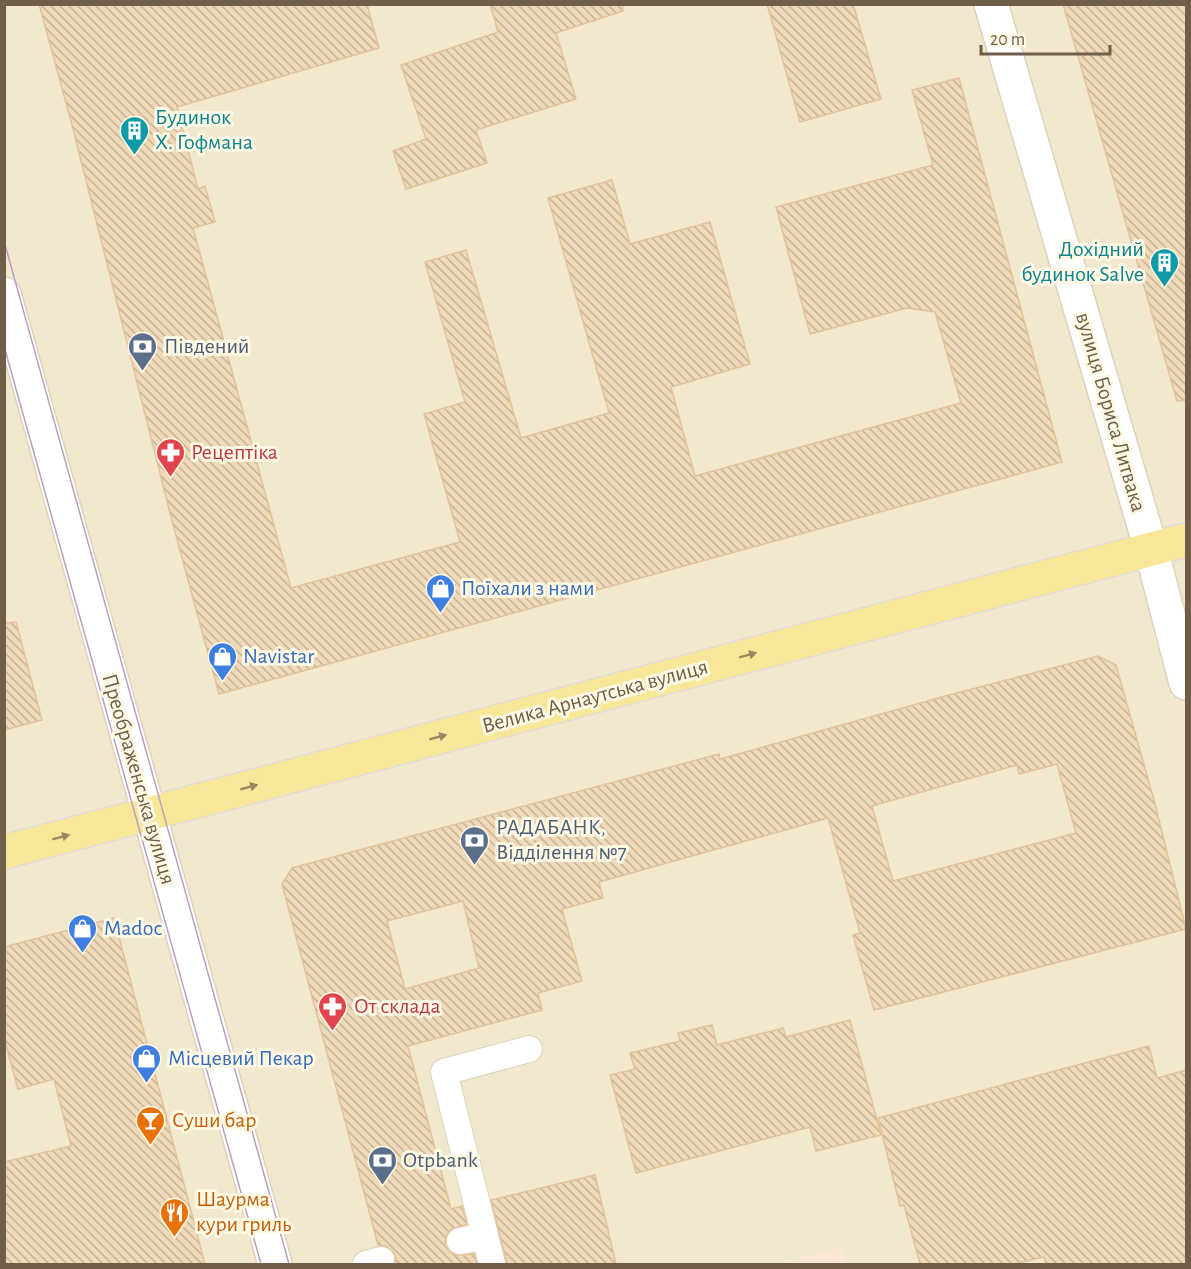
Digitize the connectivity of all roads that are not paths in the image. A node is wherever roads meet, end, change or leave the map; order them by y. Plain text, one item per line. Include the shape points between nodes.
1 (991, 4) edge
2 (4, 294) edge
3 (1186, 540) edge
4 (1151, 549) junction
5 (1186, 682) edge
6 (148, 814) junction
7 (4, 852) edge
8 (529, 1049) dead end
9 (485, 1236) junction
10 (460, 1241) dead end
11 (275, 1264) edge
12 (492, 1264) edge

1 - 4 main road, вулиця Бориса Литвака
2 - 6 main road, Преображенська вулиця
3 - 4 main road, Велика Арнаутська вулиця
4 - 5 main road, вулиця Бориса Литвака
6 -> 4 main road, Велика Арнаутська вулиця
7 -> 6 main road, Велика Арнаутська вулиця
6 - 11 main road, Преображенська вулиця
8 - 9 lane via 444,1072
9 - 10 lane
9 - 12 lane

